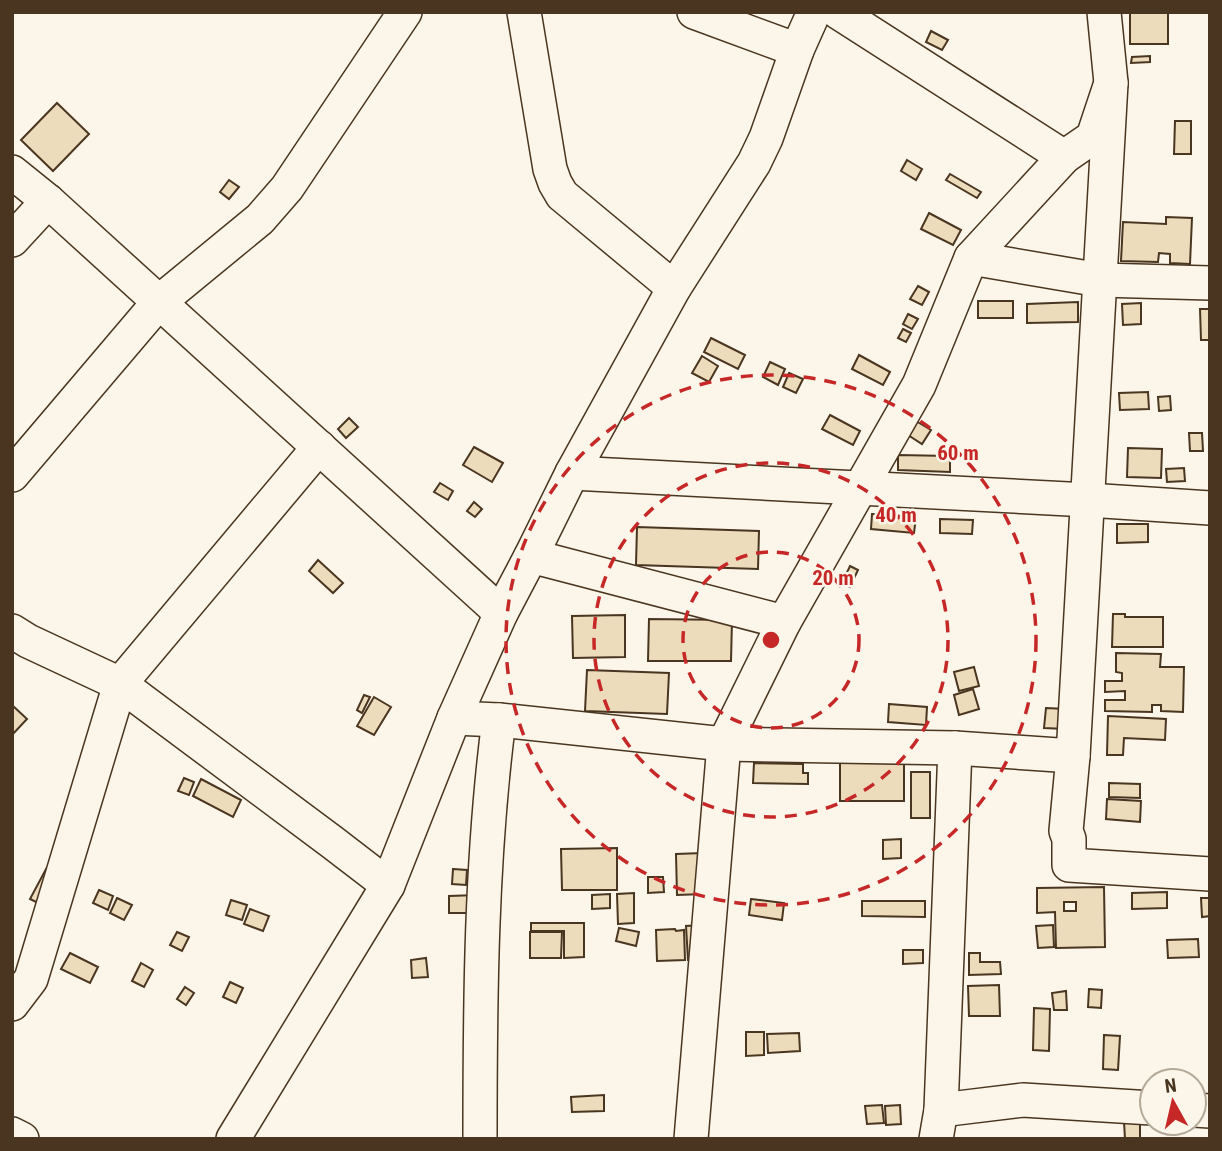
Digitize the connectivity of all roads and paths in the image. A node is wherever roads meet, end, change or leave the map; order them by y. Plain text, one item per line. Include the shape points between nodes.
1 (405, 12) edge
2 (524, 12) edge
3 (694, 12) edge
4 (814, 12) edge
5 (838, 12) edge
6 (1104, 12) edge
7 (797, 50) junction
8 (1111, 83) junction
9 (1064, 157) junction
10 (12, 172) edge
11 (48, 201) junction
12 (12, 240) edge
13 (971, 258) junction
14 (1100, 280) junction
15 (1210, 283) edge
16 (674, 288) junction
17 (159, 302) junction
18 (318, 447) junction
19 (572, 473) junction
20 (12, 475) edge
21 (860, 489) junction
22 (1088, 500) junction
23 (1210, 508) edge
24 (531, 556) junction
25 (501, 613) junction
26 (783, 622) junction
27 (12, 631) edge
28 (120, 684) junction
29 (454, 718) junction
30 (499, 720) junction
31 (724, 744) junction
32 (955, 748) junction
33 (1073, 756) junction
34 (1210, 874) edge
35 (388, 885) junction
36 (19, 982) edge
37 (1138, 1107) edge
38 (939, 1125) edge
39 (12, 1134) edge
40 (22, 1139) edge
41 (233, 1139) edge
42 (480, 1139) edge
43 (691, 1139) edge

1 - 17 street via 287,188 260,219
2 - 16 street via 555,183 562,195
3 - 7 street
4 - 7 street
5 - 9 street
6 - 8 street
7 - 16 street via 754,163
8 - 9 street via 1093,137
8 - 14 street
9 - 13 street
10 - 11 street
11 - 12 street
11 - 17 street
13 - 14 street
13 - 21 street via 919,385
14 - 15 street
14 - 22 street
16 - 19 street
17 - 18 street
17 - 20 street
18 - 25 street
18 - 28 street
19 - 21 street
19 - 24 street
21 - 22 street
21 - 26 street
22 - 23 street
22 - 33 street
24 - 25 street
24 - 26 street
25 - 29 street
26 - 31 street
27 - 28 street
28 - 35 street
28 - 36 street
29 - 30 street
29 - 35 street
30 - 31 street
30 - 42 street via 487,845
31 - 32 street
31 - 43 street
32 - 33 street
32 - 38 street
33 - 34 street via 1066,831 1069,865
35 - 41 street
37 - 38 street via 1023,1100
39 - 40 street

